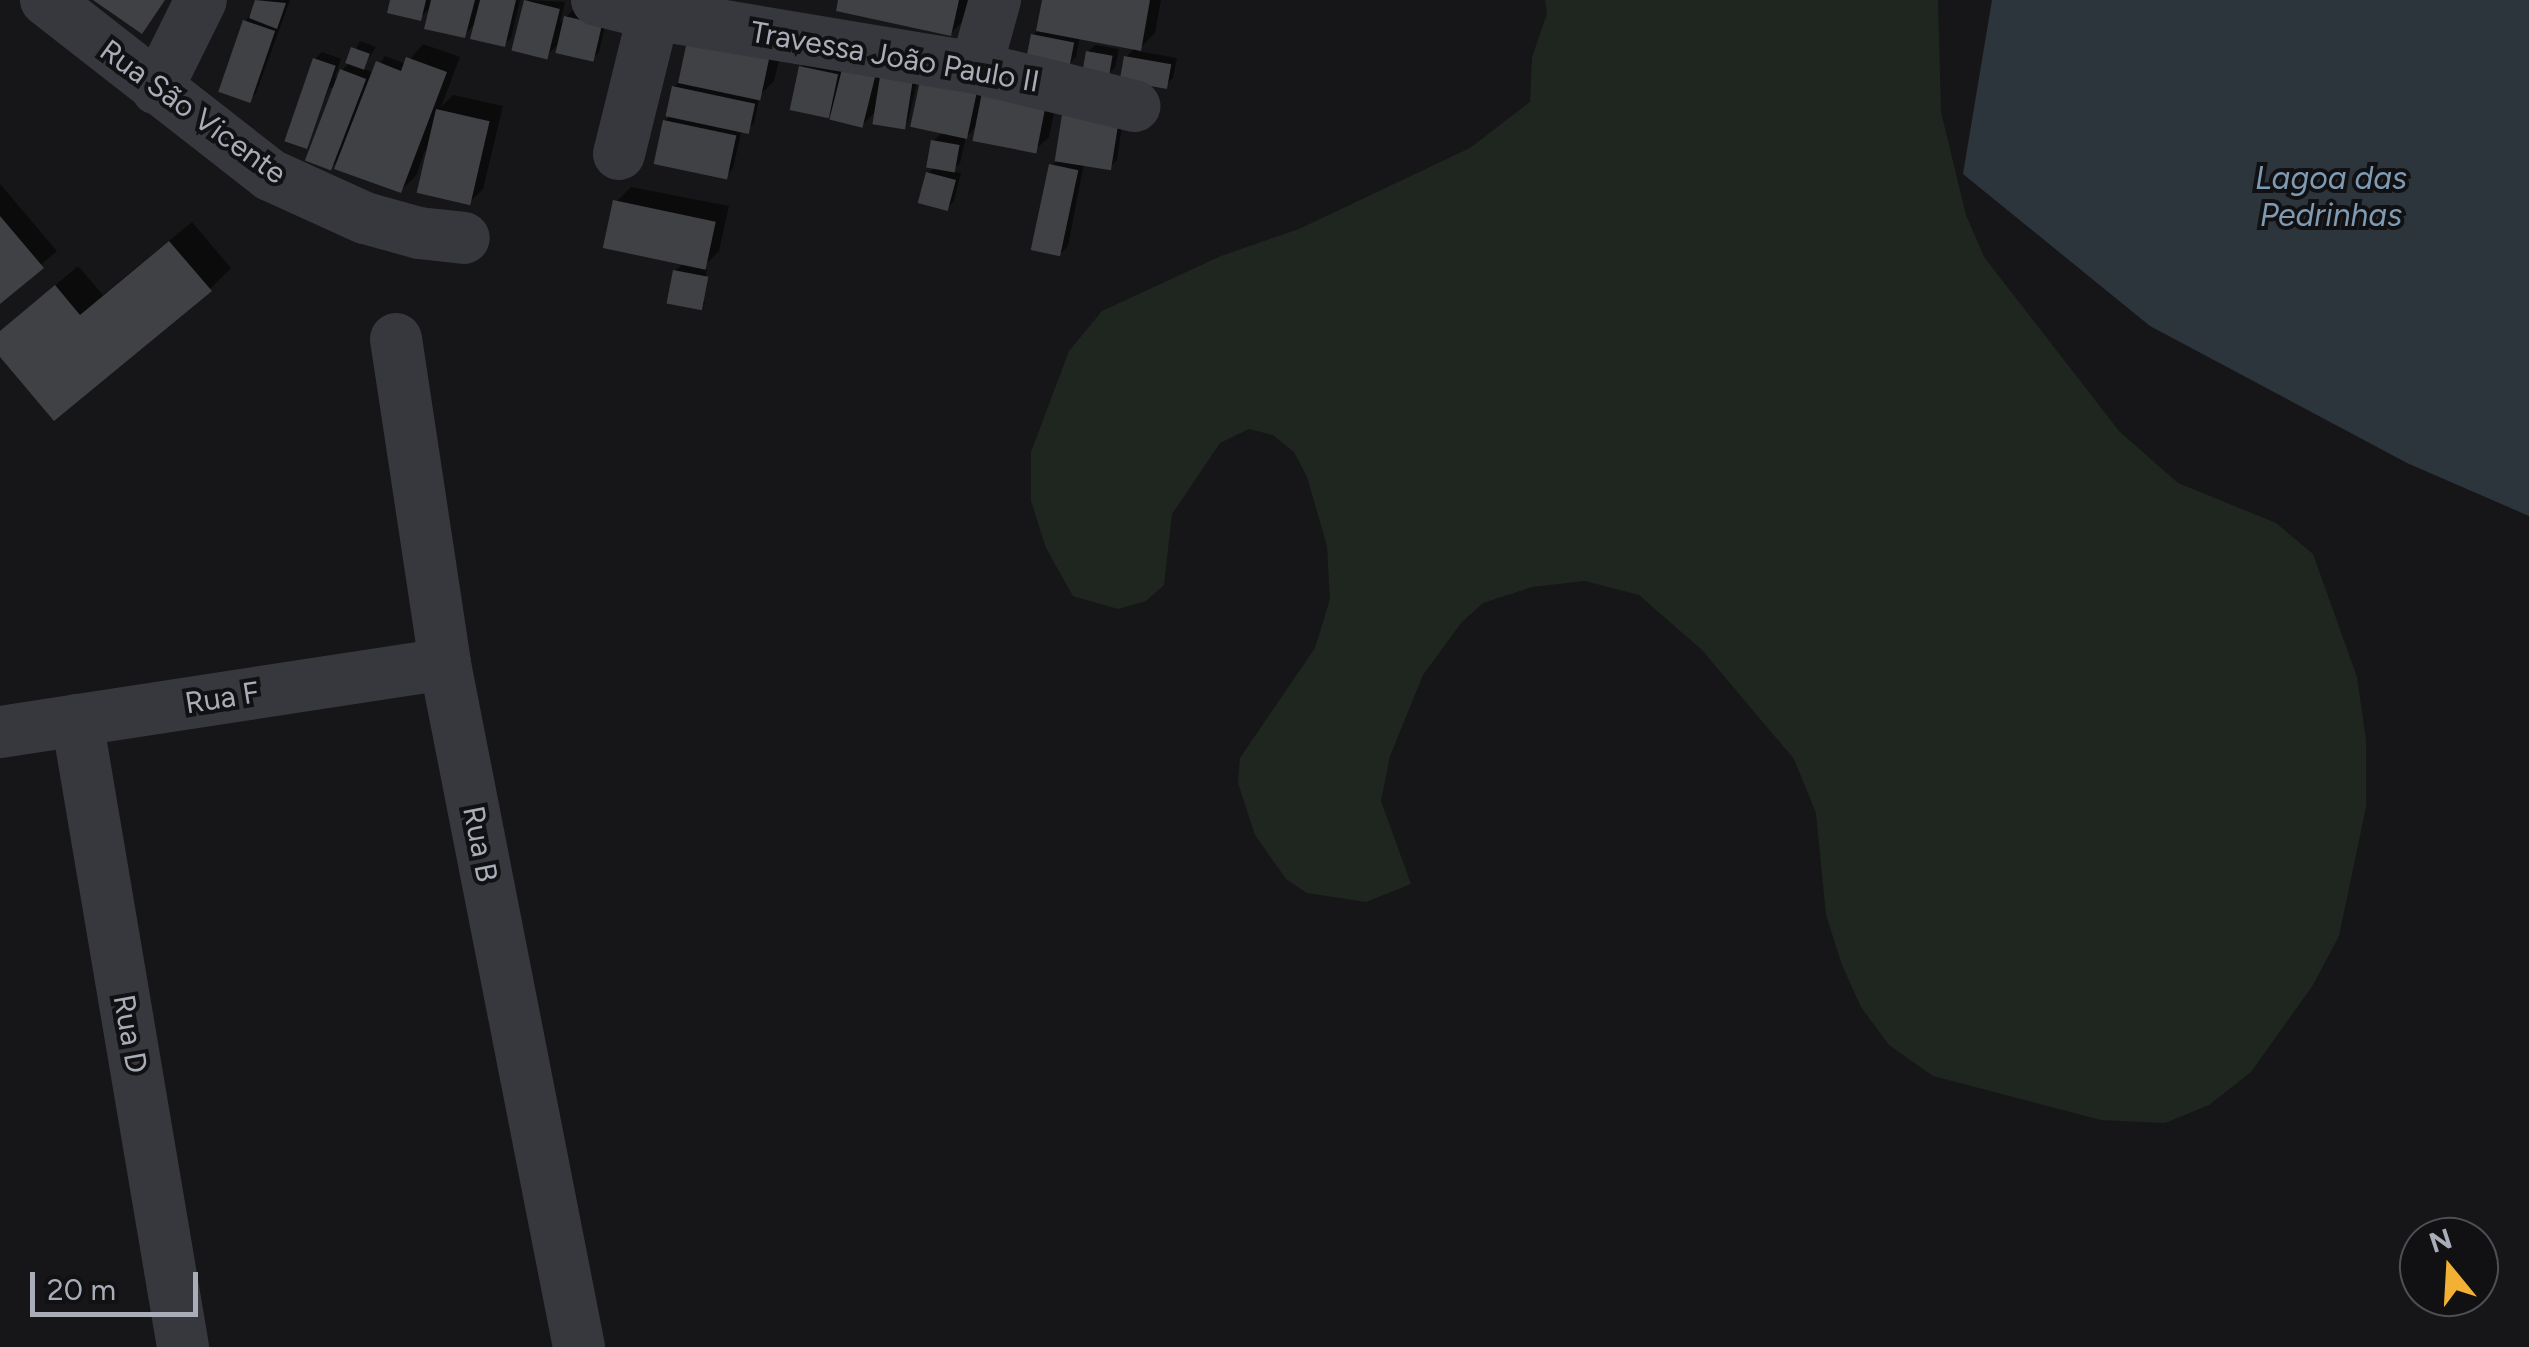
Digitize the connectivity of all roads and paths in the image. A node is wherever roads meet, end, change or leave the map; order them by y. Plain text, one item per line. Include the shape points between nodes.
1 (46, 0) edge
2 (201, 0) edge
3 (598, 0) edge
4 (995, 0) edge
5 (655, 7) edge
6 (976, 68) junction
7 (157, 89) junction
8 (1134, 106) dead end
9 (620, 154) dead end
10 (464, 238) dead end
11 (396, 339) dead end
12 (445, 664) junction
13 (78, 720) junction
14 (0, 732) edge
15 (183, 1347) edge
16 (579, 1347) edge

1 - 7 street, Rua São Vicente
2 - 7 street
3 - 5 street, Travessa João Paulo II
4 - 6 street
5 - 6 street, Travessa João Paulo II
5 - 9 street
6 - 8 street, Travessa João Paulo II
7 - 10 street, Rua São Vicente via 270,174 365,218
11 - 12 street, Rua B
12 - 13 street, Rua F
12 - 16 street, Rua B
13 - 14 street, Rua F
13 - 15 street, Rua D

